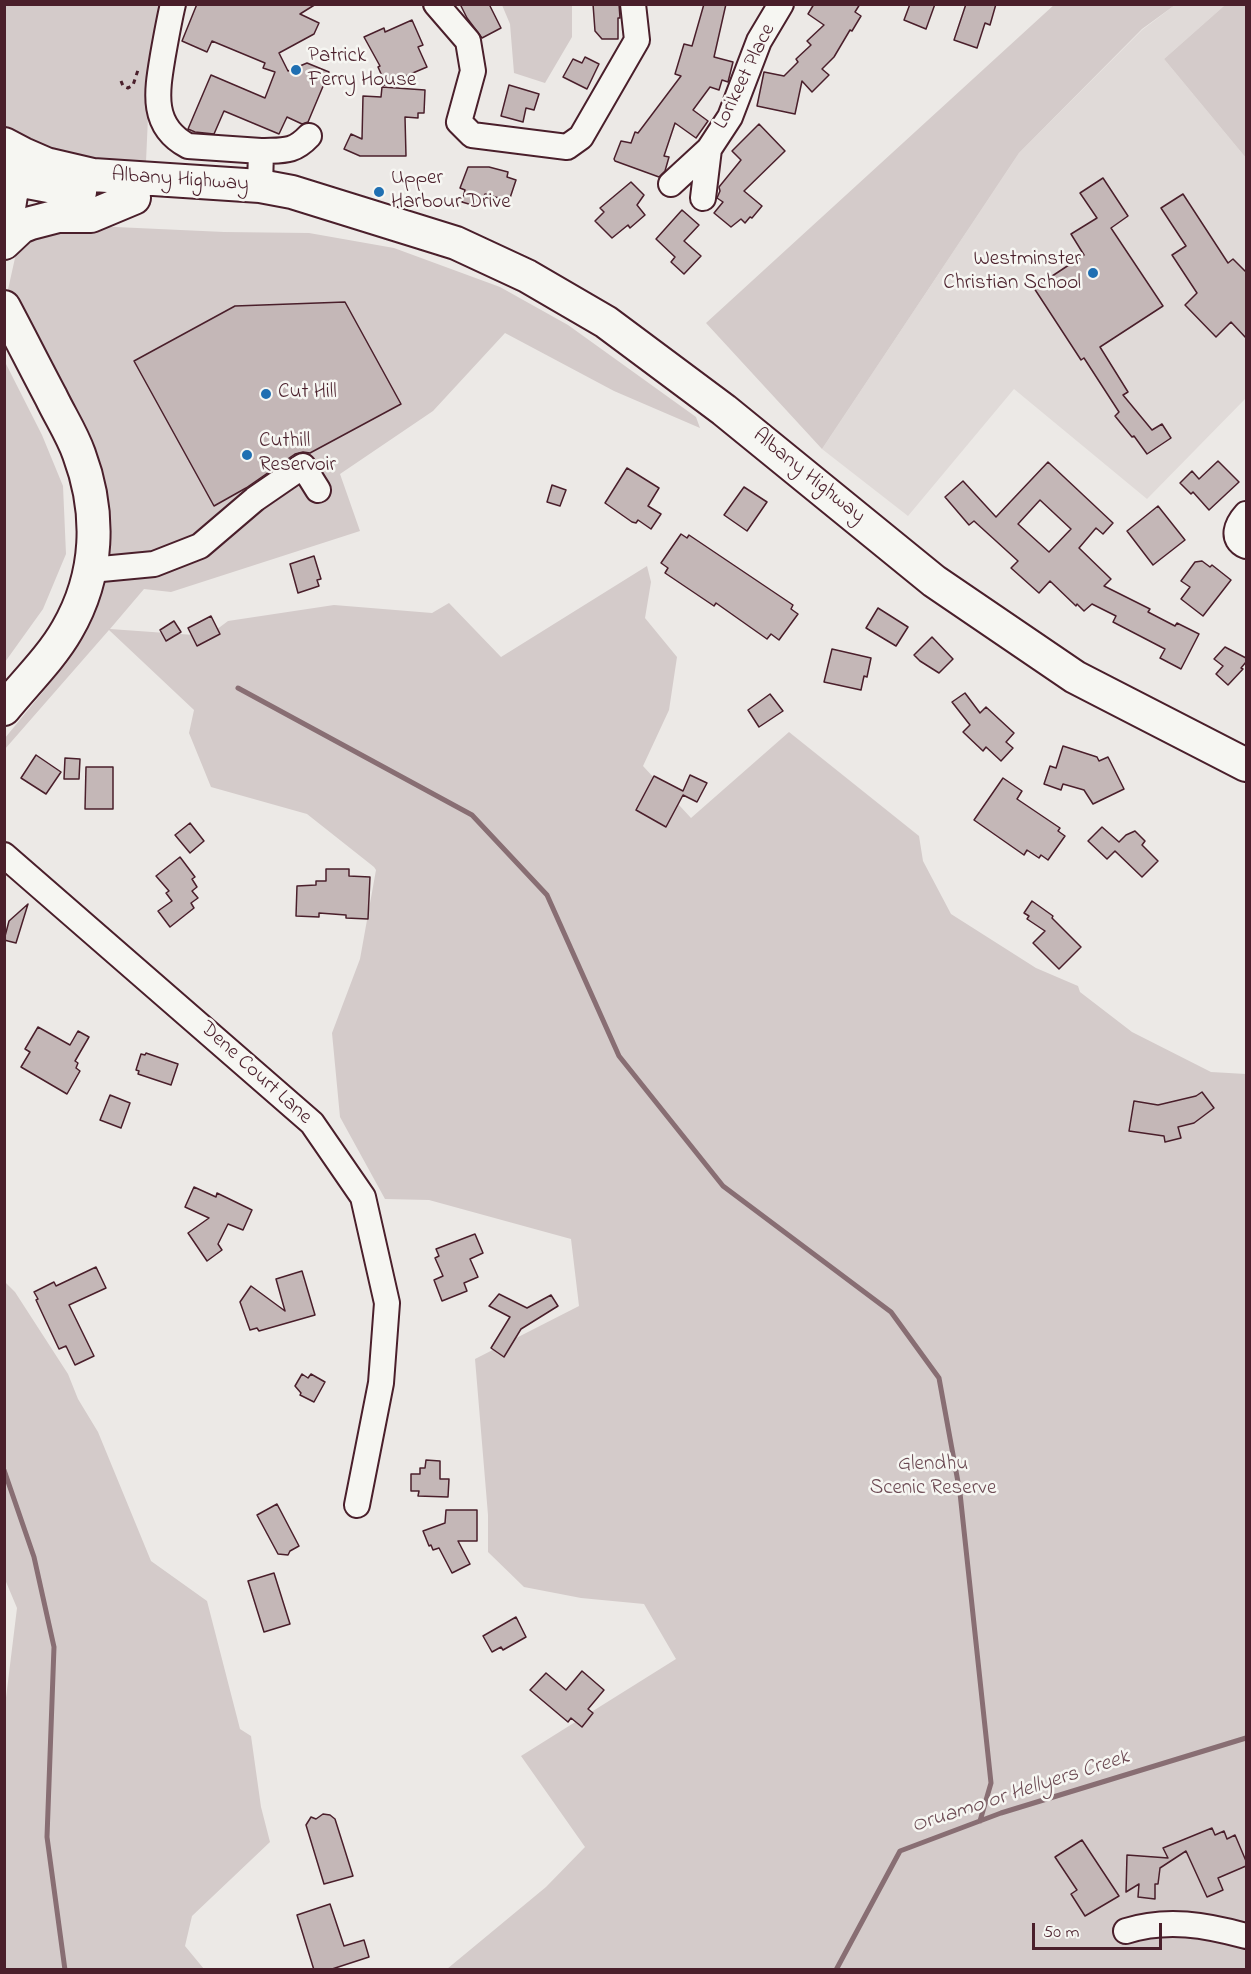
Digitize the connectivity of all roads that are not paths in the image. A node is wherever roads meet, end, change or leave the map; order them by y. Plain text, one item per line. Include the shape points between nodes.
1 (172, 4) edge
2 (436, 4) edge
3 (633, 4) edge
4 (781, 4) edge
5 (309, 136) dead end
6 (4, 144) edge
7 (709, 149) junction
8 (261, 151) junction
9 (10, 177) edge
10 (672, 184) dead end
11 (260, 186) junction
12 (134, 198) junction
13 (703, 198) dead end
14 (358, 212) junction
15 (4, 241) edge
16 (4, 307) edge
17 (318, 490) dead end
18 (1246, 514) edge
19 (1246, 546) edge
20 (91, 570) junction
21 (4, 709) edge
22 (1246, 765) edge
23 (4, 855) edge
24 (357, 1505) dead end
25 (1126, 1931) dead end
26 (1246, 1936) edge

1 - 8 street via 158,89 161,117 167,129 188,146
2 - 3 street via 468,41 473,71 459,122 472,135 567,147 581,137 637,40
4 - 7 street, Lorikeet Place via 759,41 730,117
5 - 8 street via 300,146 288,150
6 - 11 main road, Albany Highway via 46,164 93,174
7 - 10 street, Lorikeet Place
7 - 13 street, Lorikeet Place
8 - 11 street
9 - 12 main road, Albany Highway
9 - 15 main road
11 - 14 main road, Albany Highway
12 - 14 main road, Albany Highway
12 - 15 main road via 91,216 58,216 31,223
14 - 22 main road, Albany Highway via 456,243 527,276 606,322 724,410 944,587 1075,677
16 - 20 main road via 82,462 93,513
17 - 20 street via 303,466 255,499 200,546 154,564
18 - 19 street via 1236,535
20 - 21 main road via 66,632
23 - 24 street, Dene Court Lane via 312,1123 363,1197 387,1303 381,1383
25 - 26 street via 1154,1923 1172,1923

